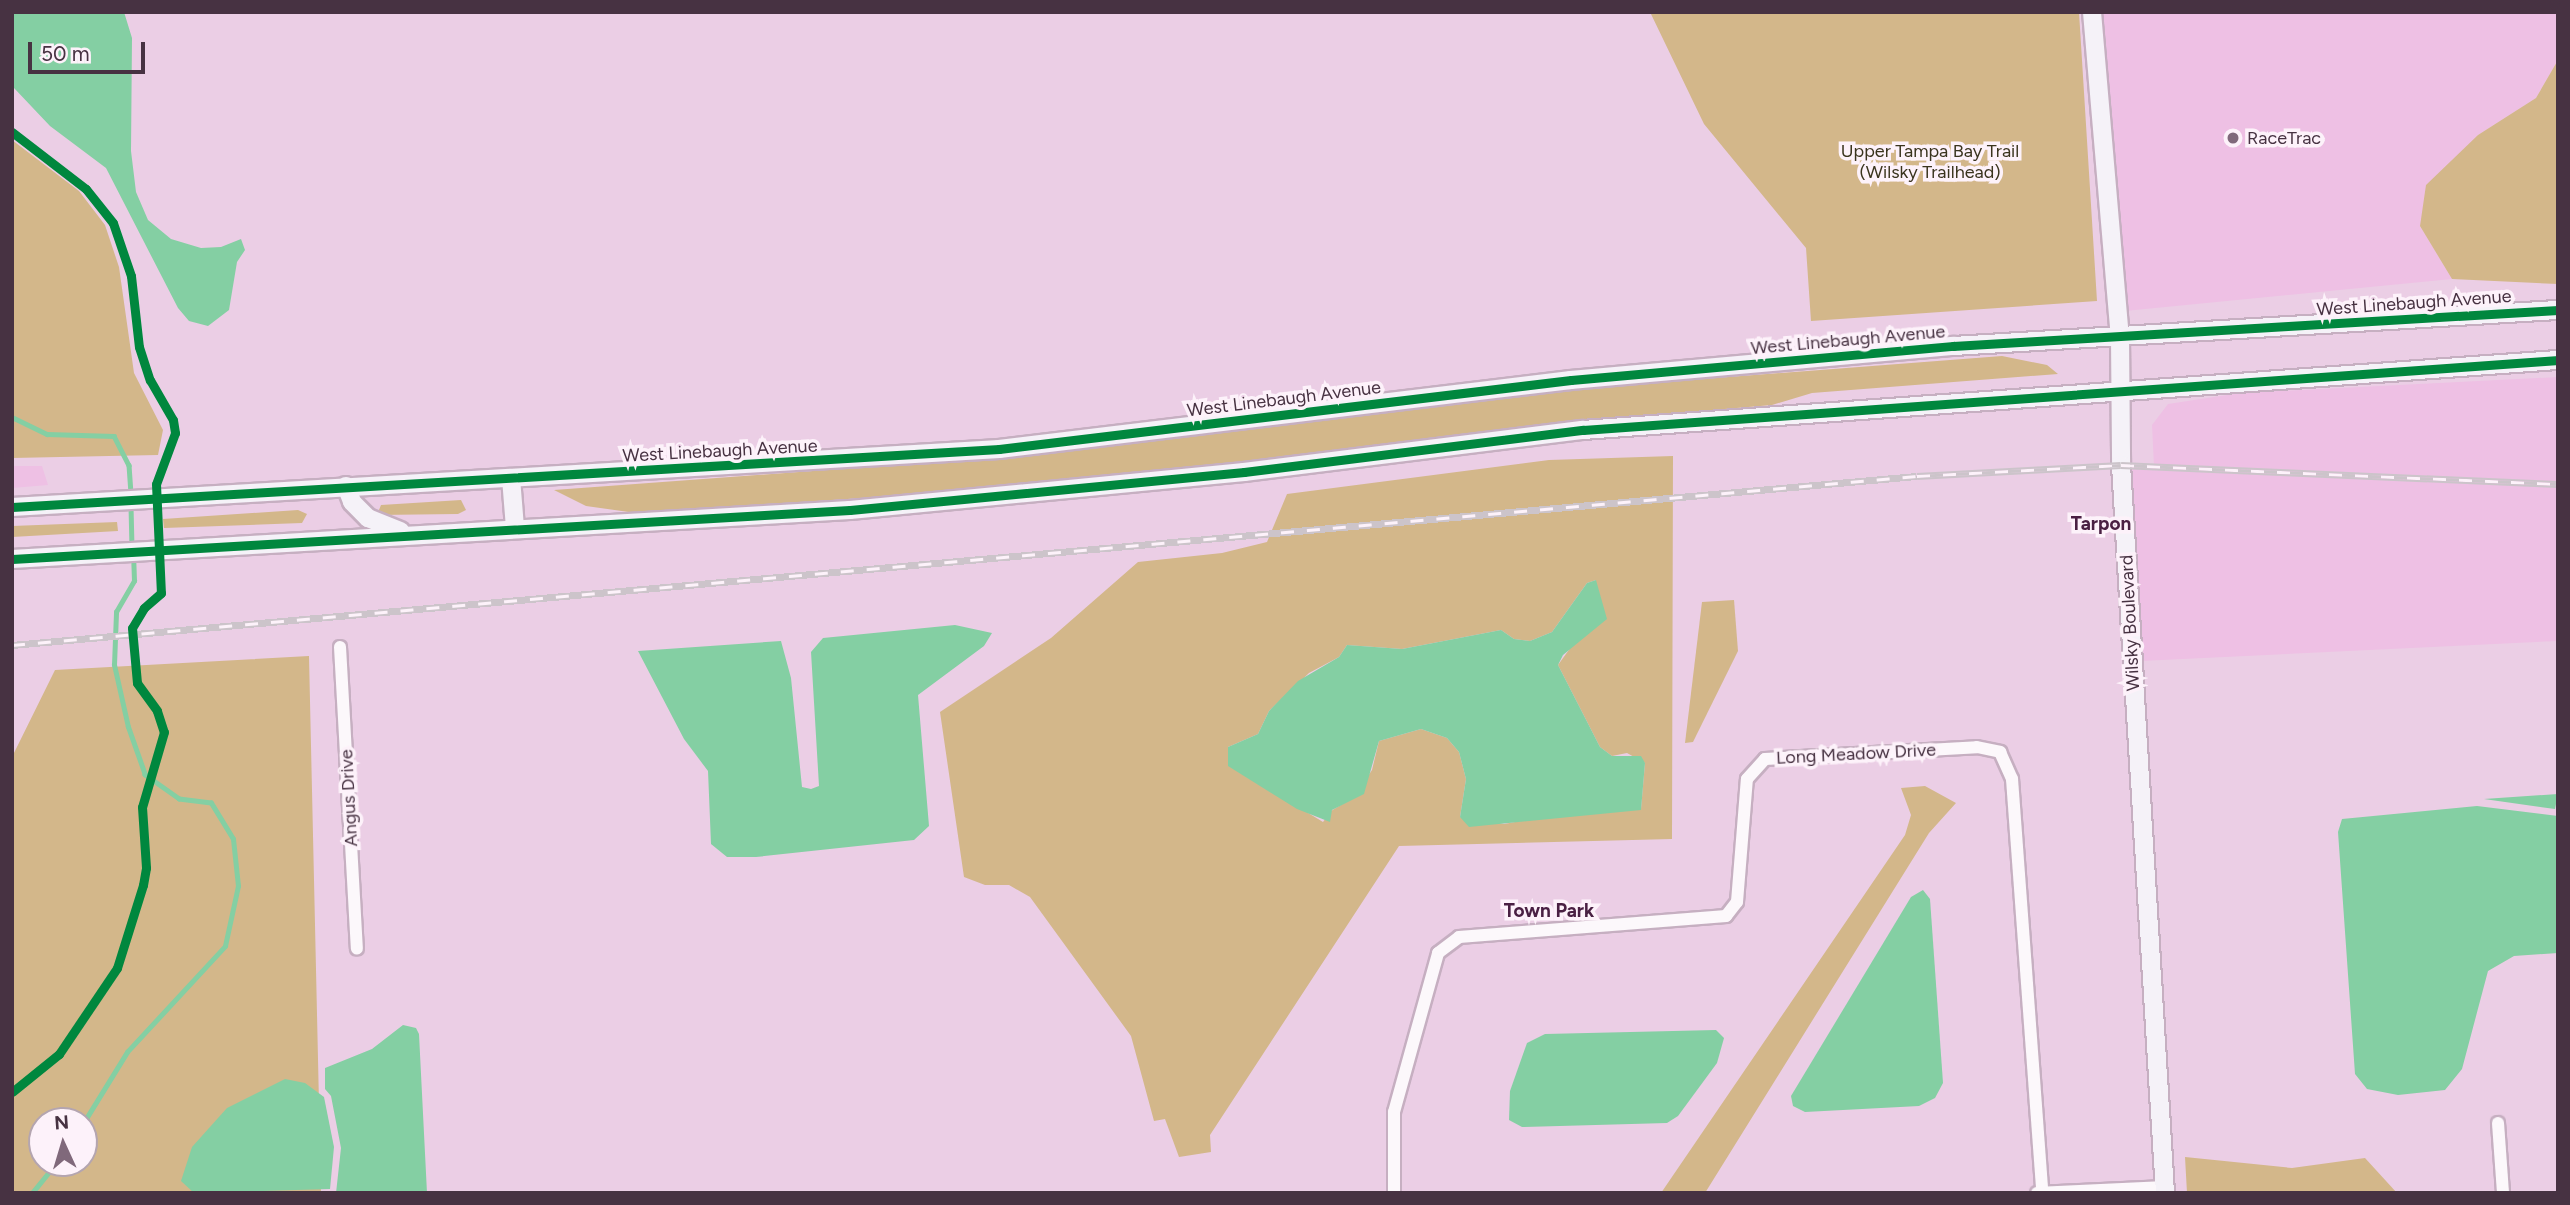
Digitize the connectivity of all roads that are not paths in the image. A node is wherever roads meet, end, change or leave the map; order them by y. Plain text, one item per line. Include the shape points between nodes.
1 (2092, 12) edge
2 (2558, 310) edge
3 (2120, 338) junction
4 (2558, 360) edge
5 (2120, 390) junction
6 (511, 478) junction
7 (346, 486) junction
8 (12, 508) edge
9 (515, 528) junction
10 (414, 534) junction
11 (12, 559) edge
12 (340, 647) dead end
13 (357, 949) dead end
14 (2498, 1123) dead end
15 (2165, 1190) edge
16 (2042, 1192) edge
17 (1394, 1193) edge
18 (2037, 1193) edge
19 (2503, 1193) edge

1 - 3 main road, Wilsky Boulevard
2 - 3 main road, West Linebaugh Avenue
3 - 5 main road, Wilsky Boulevard
3 - 6 main road, West Linebaugh Avenue via 1953,346 1571,380 999,449
4 - 5 main road
5 - 9 main road via 1583,430 1244,472 850,510
5 - 15 main road, Wilsky Boulevard
6 - 7 main road, West Linebaugh Avenue
6 - 9 main road
7 - 8 main road, West Linebaugh Avenue
7 - 10 main road via 352,502 368,518
9 - 10 main road
10 - 11 main road
12 - 13 street, Angus Drive
14 - 19 street
15 - 16 street
16 - 17 street, Long Meadow Drive via 2012,779 2000,752 1977,747 1765,759 1747,779 1737,902 1726,915 1459,937 1438,953 1394,1112
16 - 18 street

